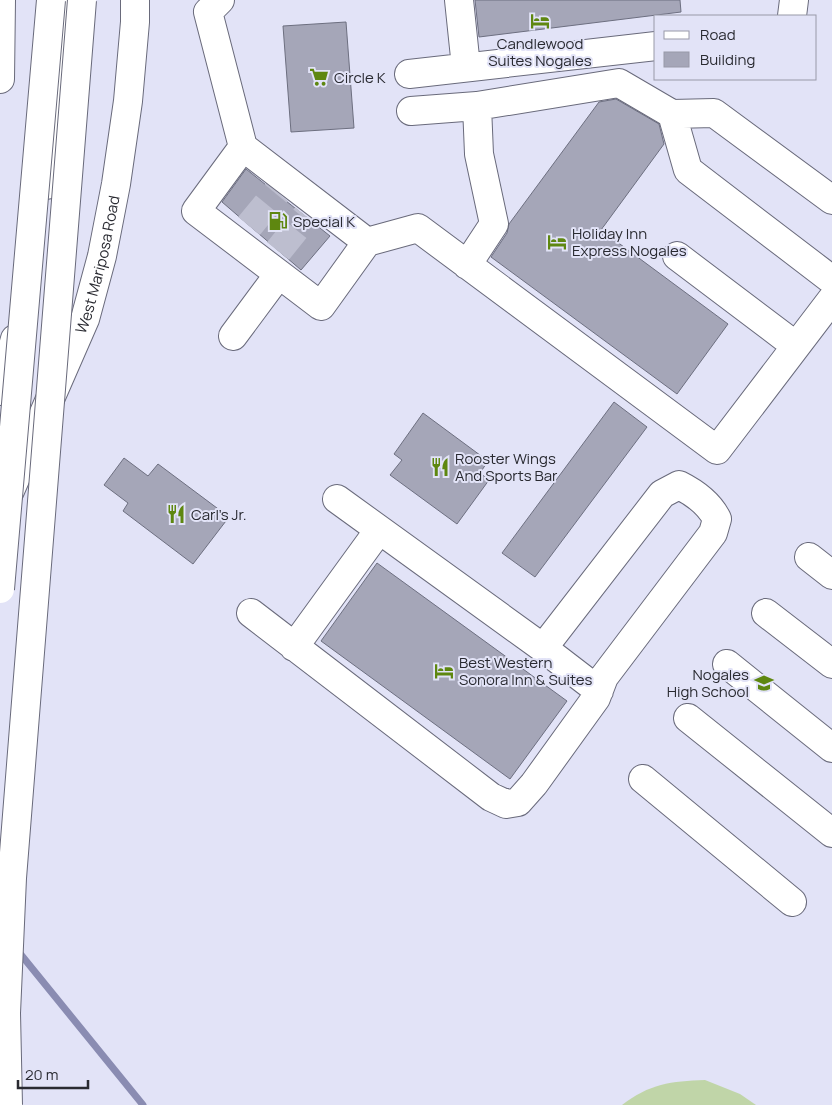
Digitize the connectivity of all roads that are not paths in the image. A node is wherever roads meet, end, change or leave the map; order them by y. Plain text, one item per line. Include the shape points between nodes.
1 (1, 0) edge
2 (51, 0) edge
3 (66, 0) edge
4 (82, 0) edge
5 (135, 0) edge
6 (220, 0) edge
7 (459, 0) edge
8 (794, 0) edge
9 (792, 15) edge
10 (654, 46) edge
11 (466, 67) junction
12 (409, 74) dead end
13 (0, 79) edge
14 (477, 106) junction
15 (411, 111) dead end
16 (672, 114) junction
17 (243, 147) junction
18 (832, 200) edge
19 (367, 242) junction
20 (677, 256) dead end
21 (275, 264) junction
22 (467, 265) junction
23 (832, 280) edge
24 (832, 299) edge
25 (233, 336) dead end
26 (796, 346) junction
27 (0, 391) edge
28 (337, 499) dead end
29 (0, 512) edge
30 (379, 530) junction
31 (809, 557) dead end
32 (832, 575) edge
33 (0, 589) edge
34 (766, 613) dead end
35 (251, 614) dead end
36 (294, 647) junction
37 (543, 648) junction
38 (727, 664) dead end
39 (832, 664) edge
40 (599, 691) junction
41 (688, 718) dead end
42 (832, 748) edge
43 (644, 779) dead end
44 (832, 833) edge
45 (792, 902) dead end
46 (8, 1105) edge

1 - 13 main road
2 - 33 main road, bridge
3 - 27 main road via 42,230
4 - 46 main road, bridge via 12,878 6,1013
5 - 29 main road, West Mariposa Road via 128,101 102,256 85,319
6 - 17 main road via 208,12
7 - 11 main road
8 - 9 main road
10 - 11 main road
11 - 12 main road
14 - 15 main road
14 - 16 main road via 619,83
14 - 22 main road via 478,154 494,224
16 - 18 main road via 714,114
16 - 23 main road via 688,170
17 - 19 main road via 282,186 312,210
17 - 21 main road via 196,211 242,234
19 - 21 main road via 321,306
19 - 22 main road via 418,228
20 - 26 main road
21 - 25 main road
22 - 26 main road via 717,450
24 - 26 main road
28 - 30 main road
30 - 36 main road
30 - 37 main road
31 - 32 main road
34 - 39 main road
35 - 36 main road
36 - 40 main road via 491,797 506,804 518,802 534,784
37 - 40 main road
37 - 40 main road via 662,494 679,485 694,493 712,508 717,519 713,533 604,677
38 - 42 main road
41 - 44 main road
43 - 45 main road

